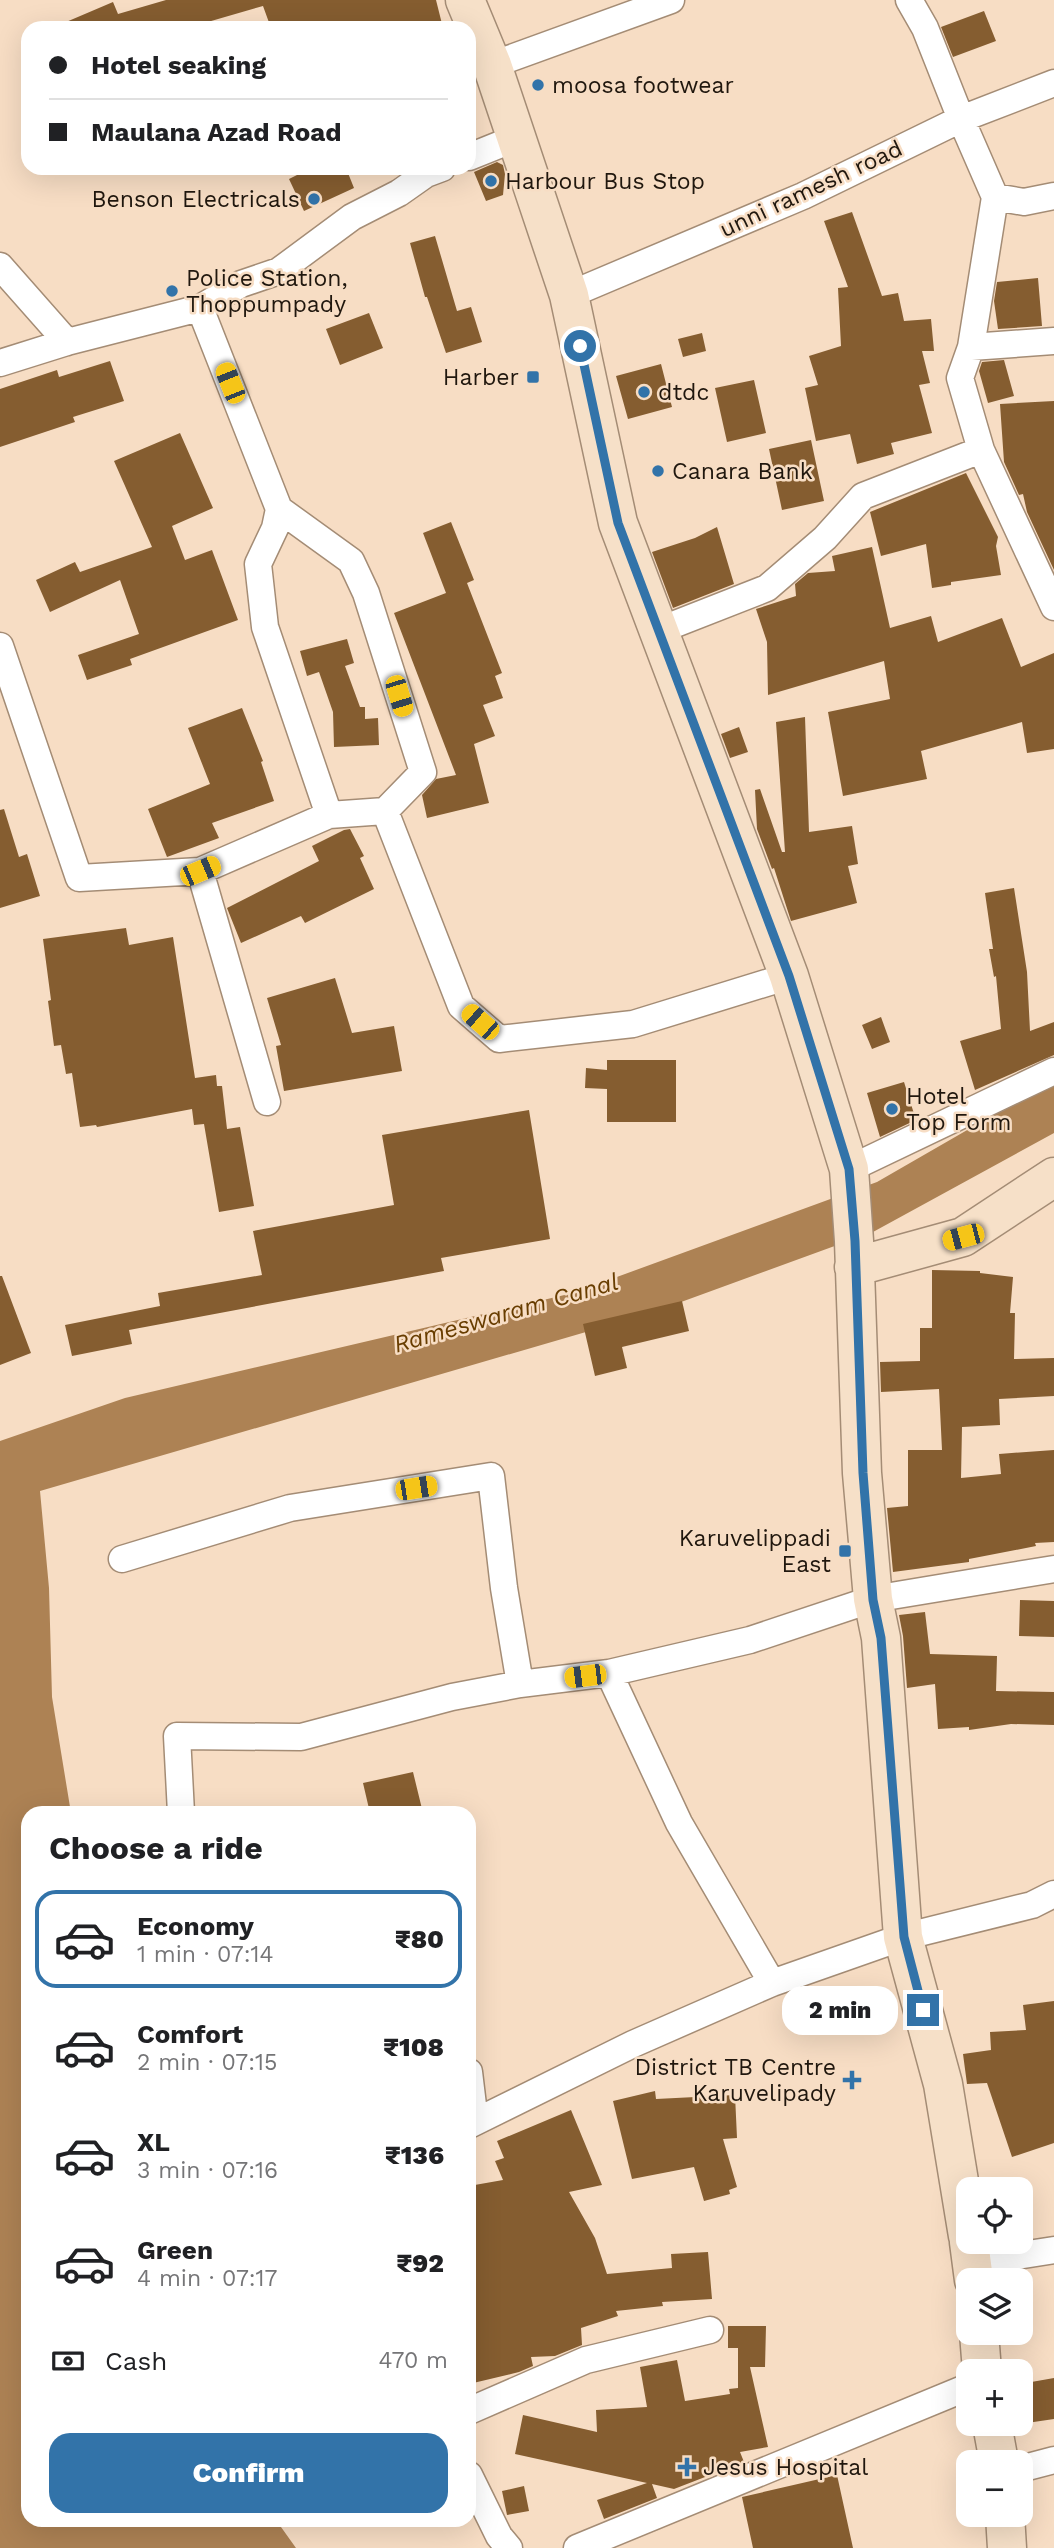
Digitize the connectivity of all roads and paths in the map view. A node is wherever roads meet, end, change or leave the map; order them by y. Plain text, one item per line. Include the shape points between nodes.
1 (465, 0) edge
2 (671, 0) edge
3 (909, 0) edge
4 (474, 21) edge
5 (476, 26) edge
6 (492, 65) junction
7 (1054, 83) edge
8 (961, 119) junction
9 (516, 138) junction
10 (476, 154) edge
11 (425, 175) edge
12 (1054, 196) edge
13 (995, 197) junction
14 (0, 266) edge
15 (569, 295) junction
16 (200, 308) junction
17 (1054, 341) edge
18 (67, 342) junction
19 (971, 348) junction
20 (0, 363) edge
21 (981, 450) junction
22 (279, 509) junction
23 (1054, 607) edge
24 (660, 630) junction
25 (0, 646) edge
26 (385, 811) junction
27 (329, 815) junction
28 (200, 871) junction
29 (789, 976) junction
30 (1054, 1071) edge
31 (267, 1102) dead end
32 (849, 1173) junction
33 (1054, 1177) edge
34 (854, 1254) junction
35 (122, 1559) dead end
36 (1054, 1569) edge
37 (873, 1600) junction
38 (609, 1673) junction
39 (520, 1684) junction
40 (181, 1806) edge
41 (1054, 1894) edge
42 (904, 1937) junction
43 (772, 1983) junction
44 (476, 2121) edge
45 (1054, 2250) edge
46 (971, 2255) edge
47 (710, 2330) dead end
48 (956, 2392) edge
49 (476, 2408) edge
50 (1054, 2460) edge
51 (1033, 2466) edge
52 (476, 2489) edge
53 (1006, 2527) edge
54 (509, 2548) edge
55 (577, 2548) edge
56 (1007, 2548) edge

1 - 4 main road
2 - 6 street
3 - 8 street
5 - 6 main road
6 - 9 main road
7 - 8 street, unni ramesh road
8 - 13 street
8 - 15 street, unni ramesh road via 803,196
9 - 10 street
9 - 15 main road
11 - 16 street via 352,217 279,271 241,284
12 - 13 street via 1024,202
13 - 19 street
14 - 18 street
15 - 24 main road via 618,523
16 - 18 street
16 - 22 street
17 - 19 street
18 - 20 street
19 - 21 street via 960,378
21 - 23 street
21 - 24 street via 863,496 825,538 767,588
22 - 26 street via 351,561 366,593 423,772
22 - 27 street via 258,564 265,627
24 - 29 main road
25 - 28 street via 79,877
26 - 27 street
26 - 29 street via 461,1006 499,1039 633,1024
27 - 28 street
28 - 31 street
29 - 32 main road
30 - 32 street
32 - 34 main road
33 - 34 main road via 963,1237
34 - 37 main road
35 - 39 street via 290,1508 491,1476
36 - 37 street
37 - 38 street via 750,1640
37 - 42 main road via 881,1638
38 - 39 street
38 - 43 street via 679,1823
39 - 40 street via 301,1737 177,1736
41 - 42 street via 1032,1905
42 - 43 street
42 - 46 main road via 943,2084
43 - 44 street
45 - 46 street
47 - 49 street via 586,2360
48 - 55 street
50 - 51 street
52 - 54 street
53 - 56 main road

